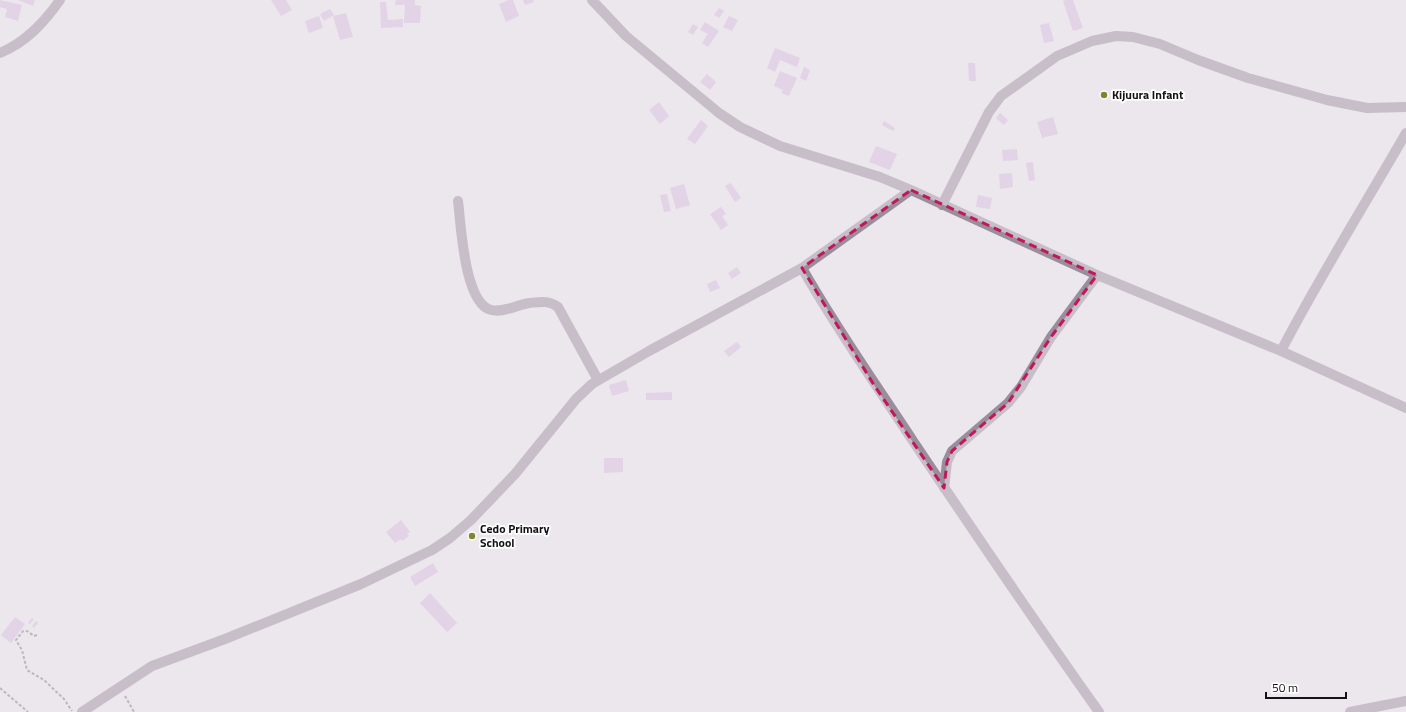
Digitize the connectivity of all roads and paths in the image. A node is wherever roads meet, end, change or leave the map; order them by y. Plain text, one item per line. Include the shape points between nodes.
1 (60, 0) edge
2 (592, 0) edge
3 (0, 53) edge
4 (1406, 107) edge
5 (1406, 133) edge
6 (911, 190) junction
7 (458, 201) dead end
8 (942, 205) junction
9 (802, 268) junction
10 (1097, 276) junction
11 (1281, 351) junction
12 (598, 380) junction
13 (1406, 408) edge
14 (944, 488) junction
15 (37, 635) dead end
16 (120, 686) junction
17 (0, 688) edge
18 (1406, 701) edge
19 (28, 712) edge
20 (73, 712) edge
21 (82, 712) edge
22 (134, 712) edge
23 (1099, 712) edge
24 (1350, 712) edge

1 - 3 street via 31,34
2 - 6 street via 626,36 740,127 780,146 858,170
4 - 8 street via 1367,108 1327,100 1248,78 1160,44 1133,37 1116,36 1092,41 1057,56 997,100
5 - 11 street via 1318,280
6 - 8 street
6 - 9 street
7 - 12 street via 465,258 478,300 485,308 497,311 538,302 554,304
8 - 10 street
9 - 12 street
9 - 14 street via 874,385
10 - 11 street
10 - 14 street via 1051,337 1021,387 1008,403 952,451 947,462
11 - 13 street
12 - 16 street via 576,400 531,456 471,520 432,550 361,584 225,640 152,666
14 - 23 street
15 - 20 path via 23,630 16,640 22,650 27,670 44,680 64,699
16 - 21 street
16 - 22 path
17 - 19 path
18 - 24 street

